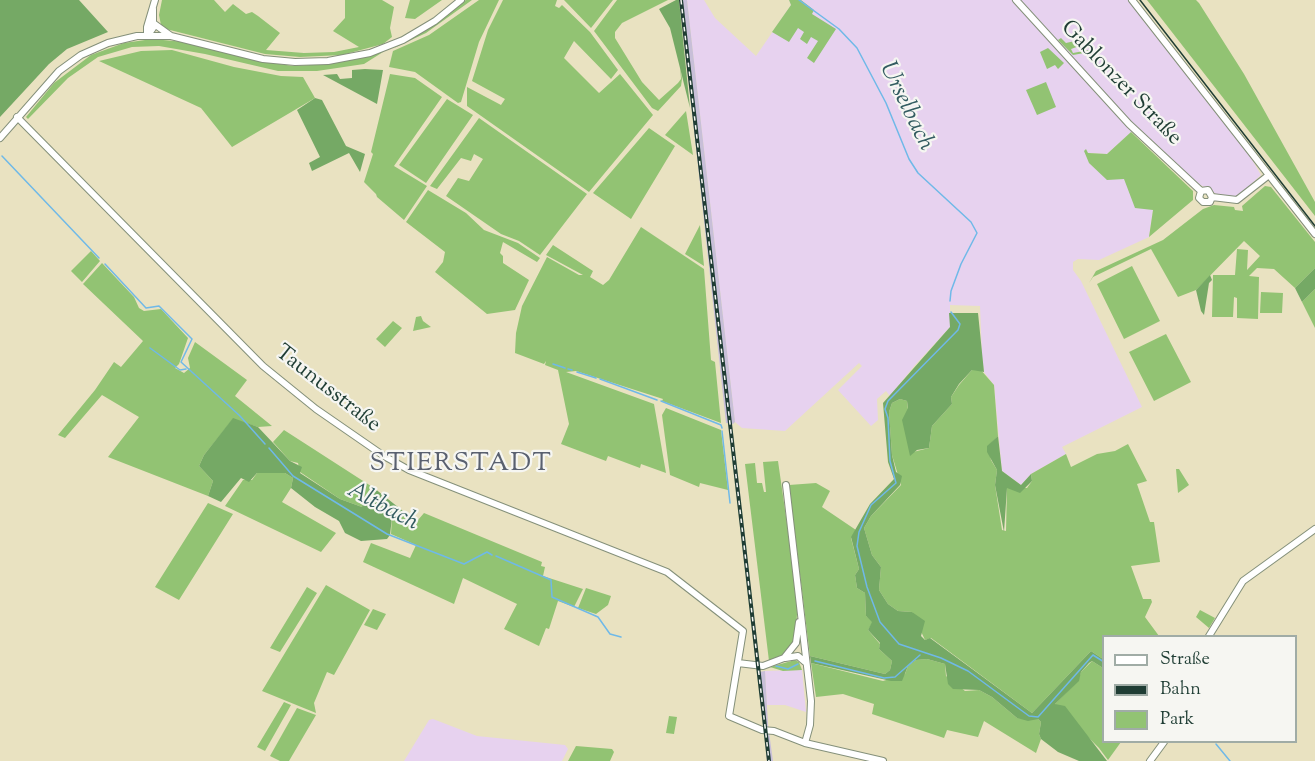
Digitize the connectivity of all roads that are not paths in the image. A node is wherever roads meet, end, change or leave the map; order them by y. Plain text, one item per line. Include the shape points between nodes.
1 (155, 0) edge
2 (461, 0) edge
3 (1016, 0) edge
4 (1132, 0) edge
5 (153, 9) junction
6 (153, 23) junction
7 (147, 36) junction
8 (171, 36) junction
9 (17, 117) junction
10 (0, 138) edge
11 (1269, 175) junction
12 (1201, 191) junction
13 (1212, 197) junction
14 (1315, 234) edge
15 (786, 485) dead end
16 (1315, 529) edge
17 (800, 604) junction
18 (1210, 635) edge
19 (784, 658) junction
20 (738, 663) junction
21 (807, 665) junction
22 (805, 743) junction
23 (1163, 743) edge
24 (884, 761) edge
25 (1150, 761) edge

1 - 5 street
2 - 8 street via 428,26 392,44 338,60 295,62 252,57
3 - 12 street, Gablonzer Straße via 1130,124
4 - 11 street
5 - 6 street
5 - 7 street
6 - 7 street
6 - 8 street
7 - 8 street
7 - 9 street via 118,40 81,55 51,78
9 - 10 street
9 - 20 street, Taunusstraße via 263,366 316,410 409,470 660,568 743,631
11 - 13 street via 1237,200
11 - 14 street
12 - 13 street via 1208,190
12 - 13 street via 1199,198 1203,202
15 - 17 street
16 - 18 street via 1243,581
17 - 19 street via 796,643
17 - 21 street
19 - 20 street via 763,666
19 - 21 street via 802,657
20 - 22 street via 729,716
21 - 22 street via 811,711
22 - 24 street
23 - 25 street

